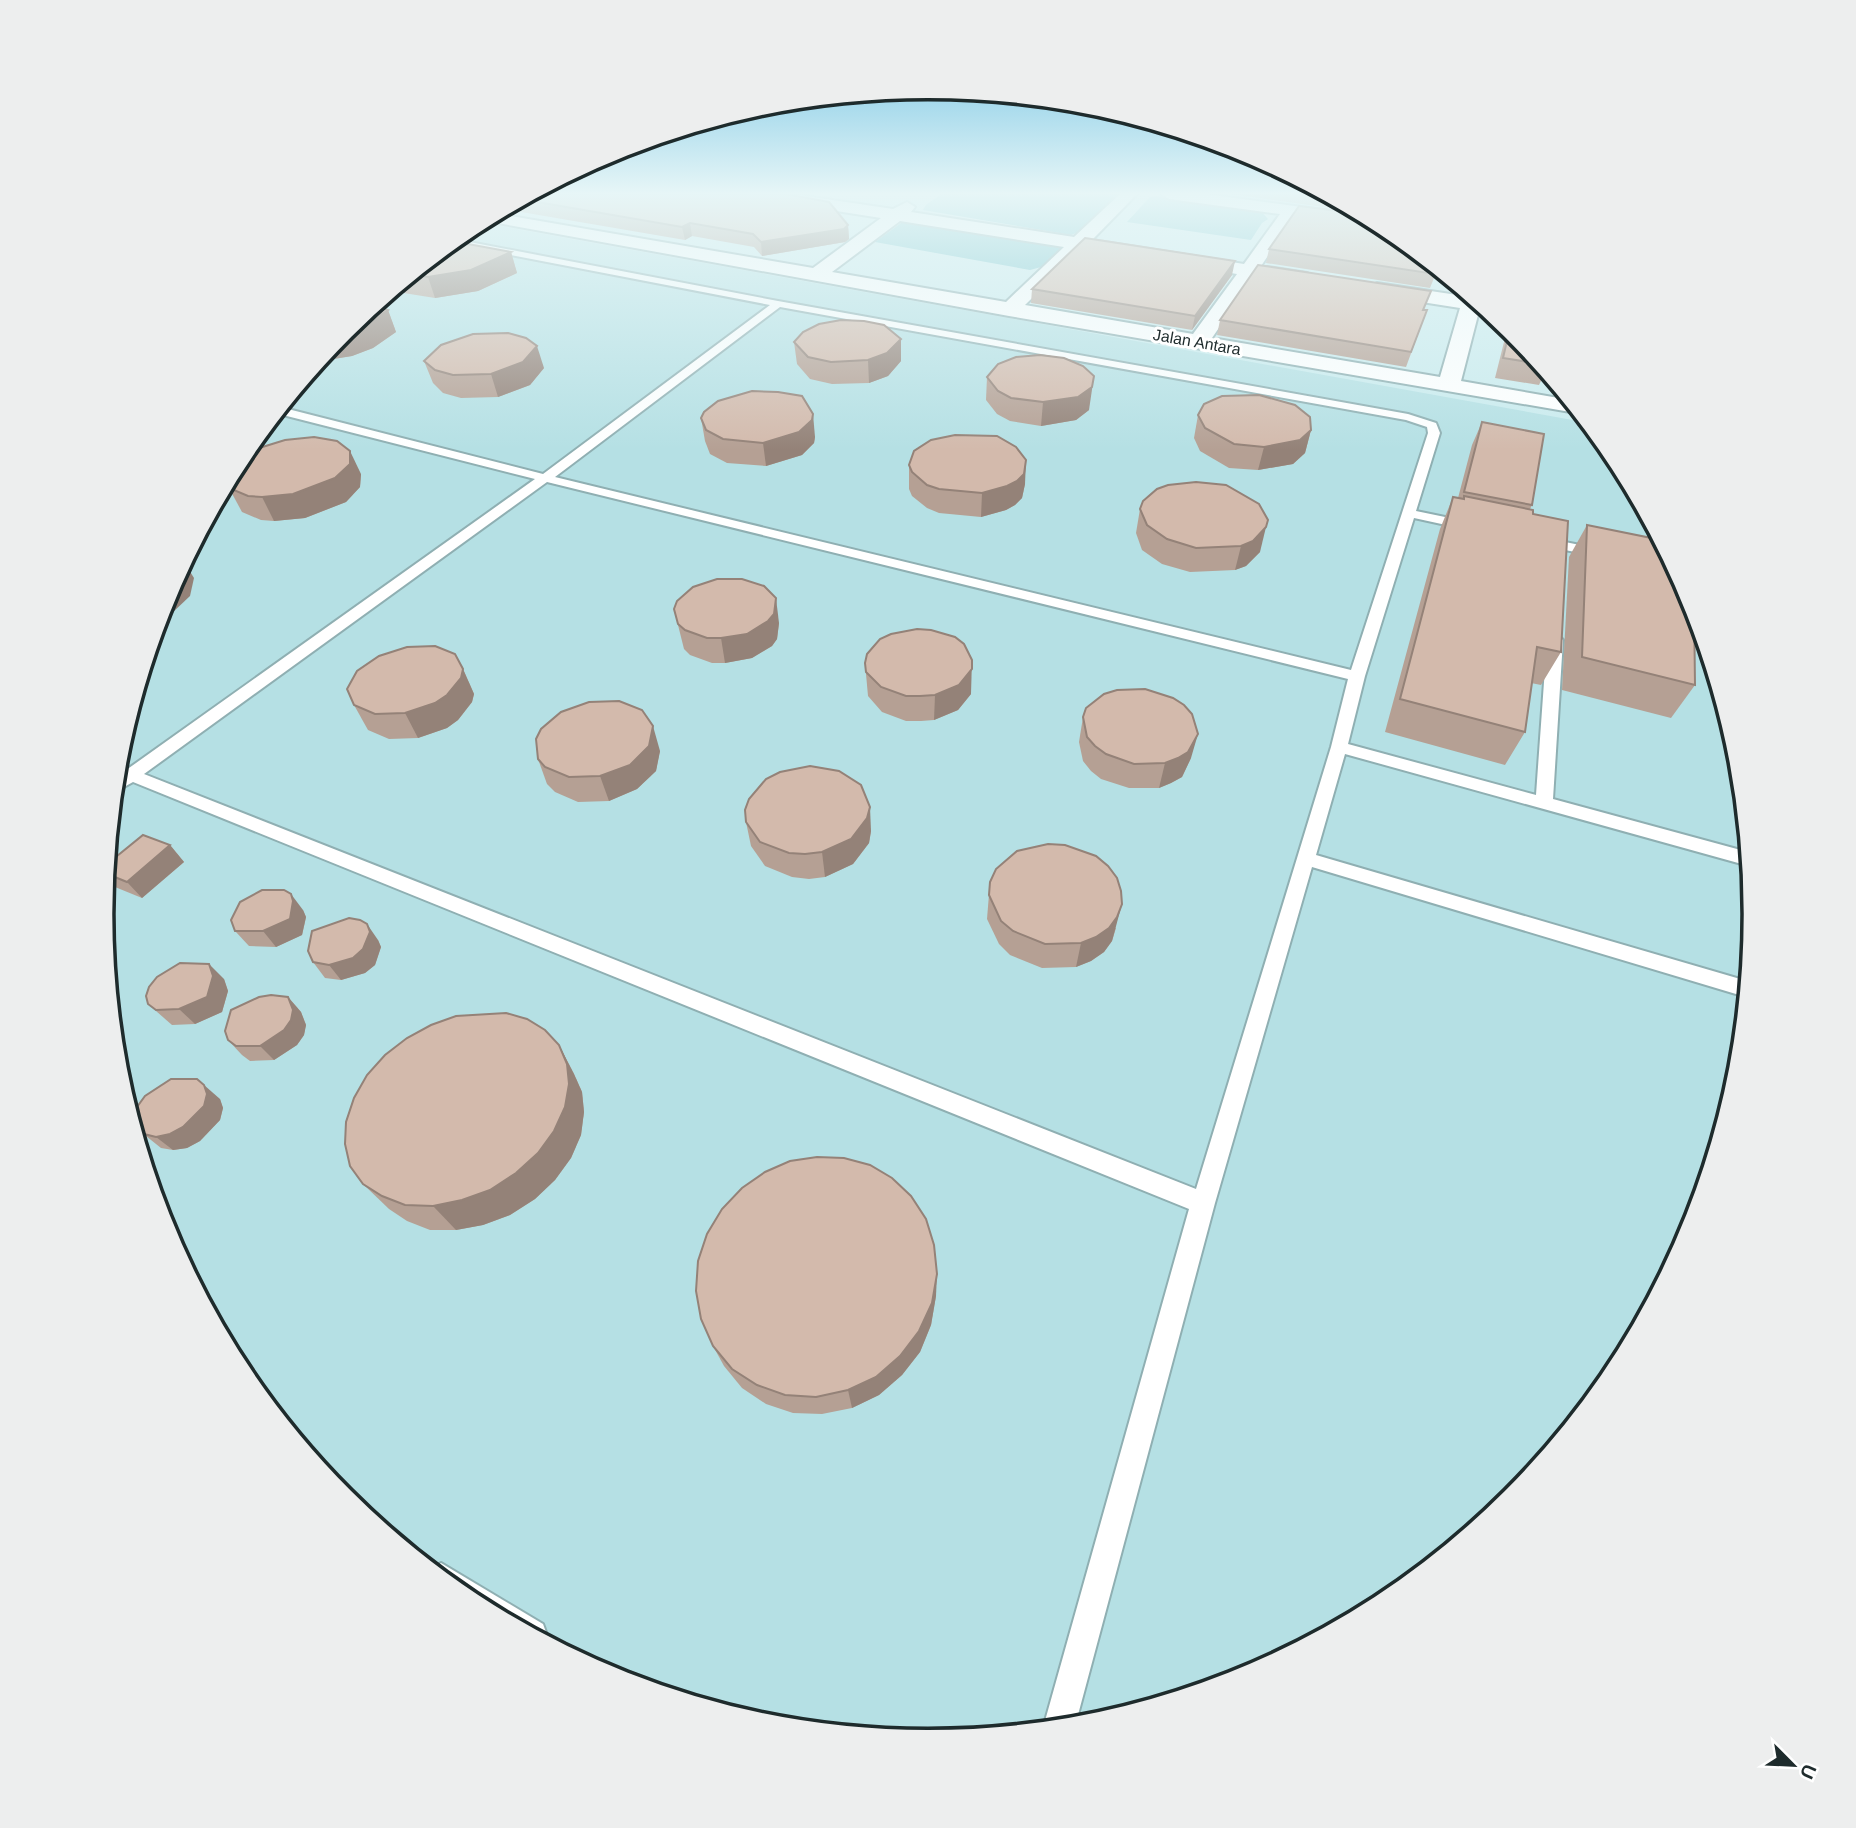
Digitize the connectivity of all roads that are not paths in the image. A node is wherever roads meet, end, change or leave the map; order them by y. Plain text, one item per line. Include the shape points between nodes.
1 (650, 279) edge
2 (840, 279) edge
3 (1041, 279) edge
4 (1242, 279) edge
5 (1309, 279) edge
6 (1327, 282) edge
7 (1354, 286) edge
8 (1463, 300) edge
9 (778, 304) junction
10 (1009, 310) junction
11 (1473, 310) edge
12 (1198, 342) junction
13 (1449, 384) junction
14 (1564, 405) edge
15 (287, 412) edge
16 (545, 478) junction
17 (1409, 513) junction
18 (1483, 529) edge
19 (1520, 537) edge
20 (1612, 555) edge
21 (1555, 626) edge
22 (1357, 676) junction
23 (1339, 747) junction
24 (127, 769) edge
25 (126, 773) edge
26 (1544, 802) junction
27 (1741, 857) edge
28 (1307, 859) junction
29 (1739, 987) edge
30 (1203, 1203) junction
31 (1062, 1717) edge

1 - 9 lane
2 - 10 street, Jalan Antara
3 - 10 street
4 - 12 street
5 - 6 street
7 - 8 street
9 - 16 lane
9 - 17 lane via 1423,421 1432,425 1434,433
10 - 12 street, Jalan Antara
11 - 13 street
12 - 13 street, Jalan Antara
13 - 14 street, Jalan Antara
15 - 16 lane
16 - 22 lane
16 - 24 lane
17 - 18 lane
17 - 22 lane
19 - 20 lane via 1560,551
21 - 26 lane
22 - 23 lane
23 - 26 lane
23 - 28 lane
25 - 30 lane
26 - 27 lane
28 - 29 lane
28 - 30 lane
30 - 31 lane

